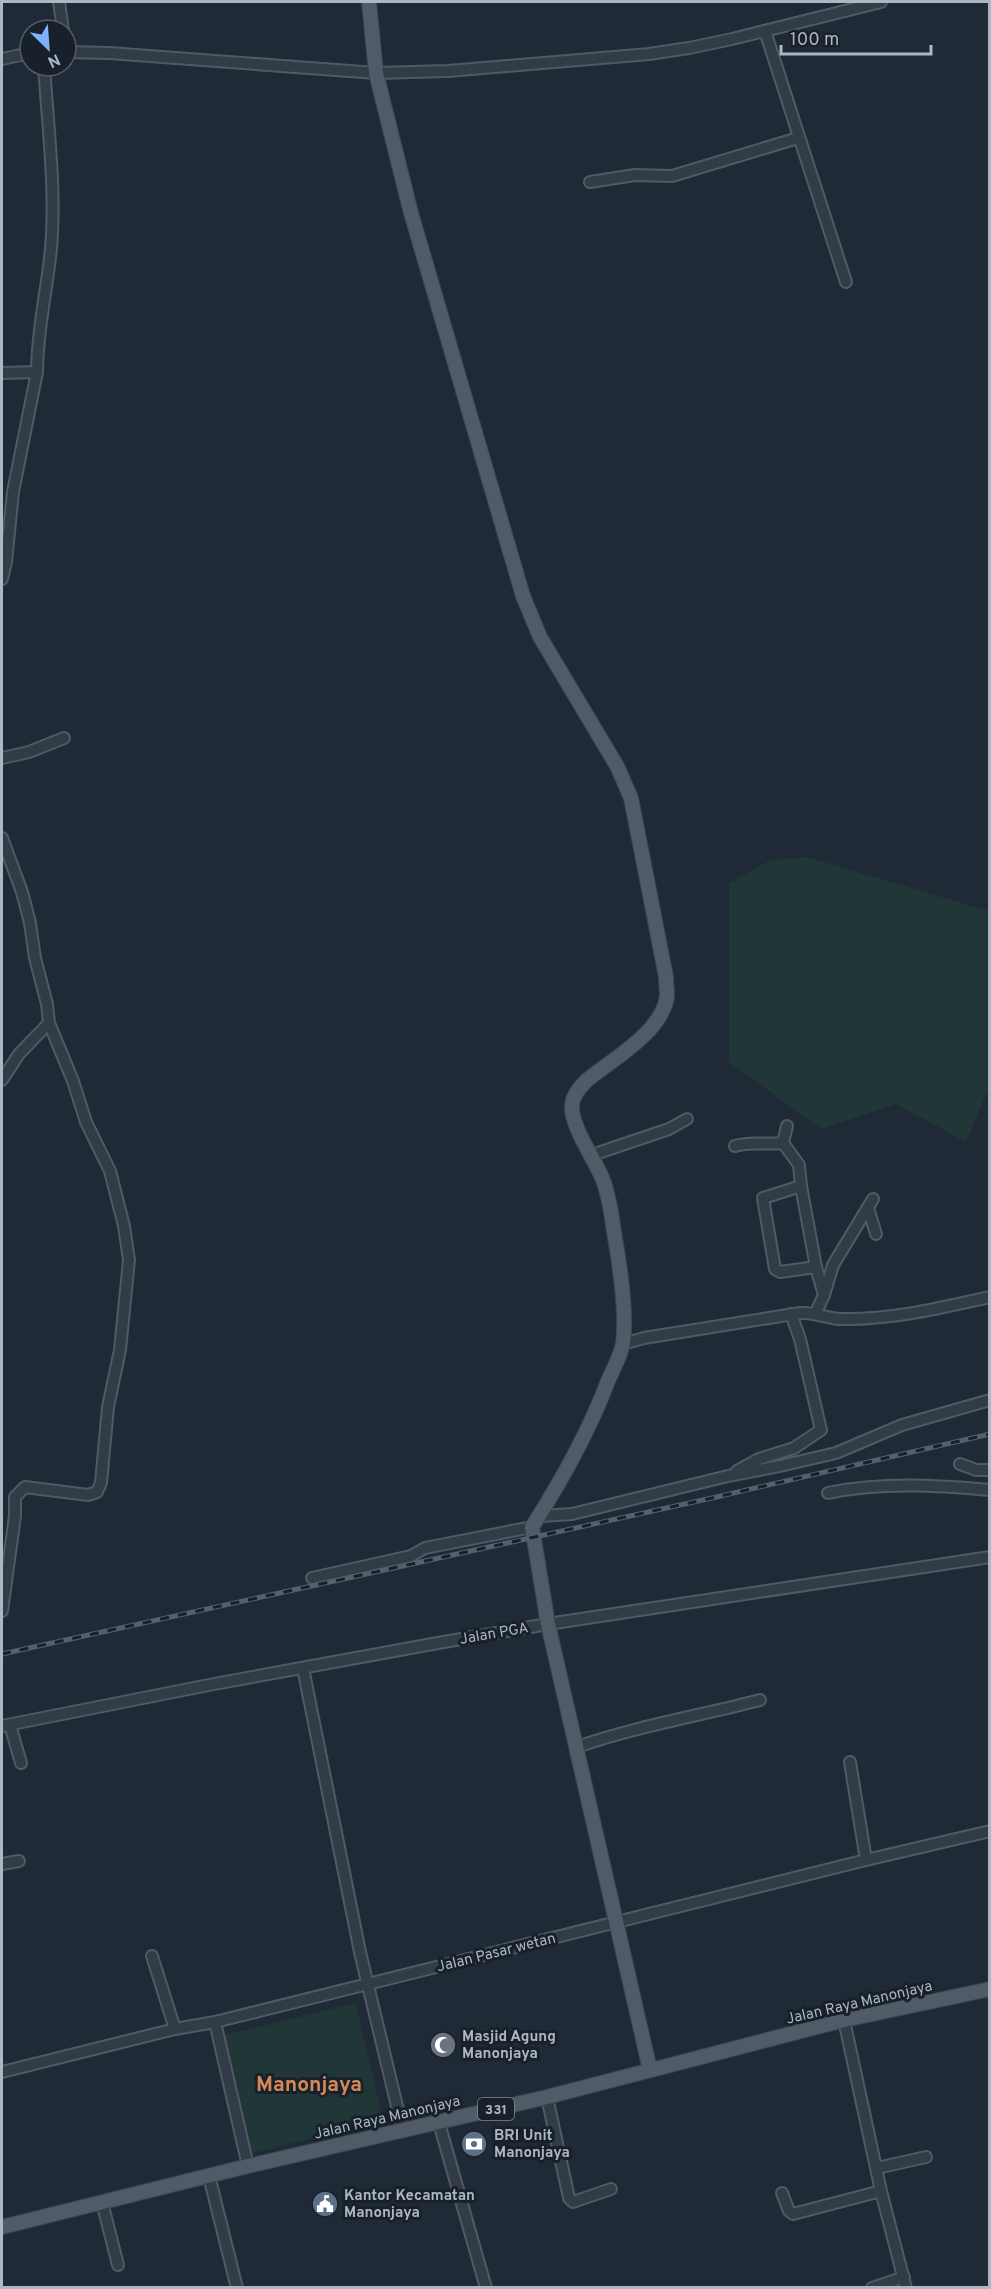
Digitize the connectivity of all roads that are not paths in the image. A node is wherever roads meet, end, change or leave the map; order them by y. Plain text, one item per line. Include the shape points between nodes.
1 (59, 2) edge
2 (369, 2) edge
3 (881, 2) edge
4 (61, 18) edge
5 (765, 31) junction
6 (78, 52) edge
7 (18, 56) edge
8 (2, 59) edge
9 (376, 73) junction
10 (45, 78) edge
11 (798, 138) junction
12 (590, 182) dead end
13 (846, 282) dead end
14 (37, 372) junction
15 (2, 373) edge
16 (2, 579) edge
17 (64, 738) dead end
18 (2, 758) edge
19 (2, 838) edge
20 (49, 1023) junction
21 (2, 1080) edge
22 (687, 1119) dead end
23 (788, 1126) dead end
24 (783, 1143) junction
25 (735, 1146) dead end
26 (592, 1155) junction
27 (801, 1186) junction
28 (876, 1234) dead end
29 (816, 1267) junction
30 (824, 1295) junction
31 (990, 1297) edge
32 (816, 1312) junction
33 (791, 1314) junction
34 (622, 1344) junction
35 (990, 1400) edge
36 (960, 1464) dead end
37 (990, 1470) edge
38 (728, 1476) junction
39 (990, 1490) edge
40 (828, 1493) dead end
41 (536, 1521) junction
42 (990, 1557) edge
43 (312, 1578) dead end
44 (2, 1611) edge
45 (548, 1624) junction
46 (303, 1668) junction
47 (760, 1700) dead end
48 (6, 1725) edge
49 (577, 1747) junction
50 (850, 1762) dead end
51 (21, 1763) dead end
52 (990, 1831) edge
53 (19, 1860) dead end
54 (866, 1860) junction
55 (2, 1864) edge
56 (617, 1922) junction
57 (152, 1956) dead end
58 (369, 1983) junction
59 (990, 1989) edge
60 (844, 2020) junction
61 (215, 2022) junction
62 (175, 2029) junction
63 (650, 2070) junction
64 (2, 2072) edge
65 (547, 2097) junction
66 (439, 2123) junction
67 (403, 2131) junction
68 (926, 2157) dead end
69 (248, 2166) junction
70 (877, 2168) junction
71 (209, 2176) junction
72 (611, 2189) dead end
73 (881, 2191) junction
74 (782, 2193) dead end
75 (102, 2202) junction
76 (2, 2227) edge
77 (118, 2265) dead end
78 (905, 2282) edge
79 (237, 2288) edge
80 (486, 2288) edge
81 (872, 2288) edge

1 - 4 street
2 - 9 main road
3 - 5 street
5 - 9 street via 649,54 448,71
5 - 11 street
6 - 9 street
7 - 8 street
9 - 26 main road via 411,213 524,596 540,637 617,766 631,798 639,831 667,997 661,1014 641,1039 586,1081 572,1103 576,1123
10 - 14 street via 52,191 51,249
11 - 12 street via 672,176 635,175
11 - 13 street
14 - 15 street
14 - 16 street via 13,492
17 - 18 street
19 - 20 street via 30,923
20 - 21 street via 19,1054
20 - 44 street via 86,1122 110,1171 129,1260 101,1483 97,1492 88,1495 25,1487 15,1497
22 - 26 street
23 - 24 street
24 - 25 street
24 - 27 street via 799,1165
26 - 34 main road via 609,1199 616,1242 624,1313
27 - 29 street
27 - 29 street via 763,1198 775,1269 780,1272
28 - 30 street via 871,1203 833,1265
29 - 30 street
30 - 32 street
31 - 32 street via 892,1317 838,1319
32 - 33 street
33 - 34 street
33 - 38 street via 821,1430 794,1448 759,1459
34 - 41 main road via 575,1457
35 - 38 street via 923,1418 836,1453
36 - 37 street
38 - 41 street
39 - 40 street via 908,1486
41 - 43 street via 425,1548 411,1556
41 - 45 main road
42 - 45 street, Jalan PGA
45 - 46 street, Jalan PGA
45 - 49 main road
46 - 48 street, Jalan PGA
46 - 58 street
47 - 49 street via 644,1726
48 - 51 street
49 - 56 main road
50 - 54 street
52 - 54 street, Jalan Pasar wetan
53 - 55 street
54 - 56 street, Jalan Pasar wetan
56 - 58 street, Jalan Pasar wetan
56 - 63 main road
57 - 62 street
58 - 61 street, Jalan Pasar wetan
58 - 67 street
59 - 60 main road, Jalan Raya Manonjaya / 331
60 - 63 main road, Jalan Raya Manonjaya / 331
60 - 70 street
61 - 62 street, Jalan Pasar wetan
61 - 69 street
62 - 64 street, Jalan Pasar wetan
63 - 65 main road, Jalan Raya Manonjaya / 331
65 - 66 main road, Jalan Raya Manonjaya / 331
65 - 72 street via 569,2198 573,2202
66 - 67 main road, Jalan Raya Manonjaya / 331
66 - 80 street
67 - 69 main road, Jalan Raya Manonjaya / 331
68 - 70 street
69 - 71 main road, Jalan Raya Manonjaya / 331
70 - 73 street
71 - 75 main road, Jalan Raya Manonjaya / 331
71 - 79 street
73 - 74 street via 793,2214
73 - 78 street
75 - 76 main road, Jalan Raya Manonjaya / 331
75 - 77 street
78 - 81 street

